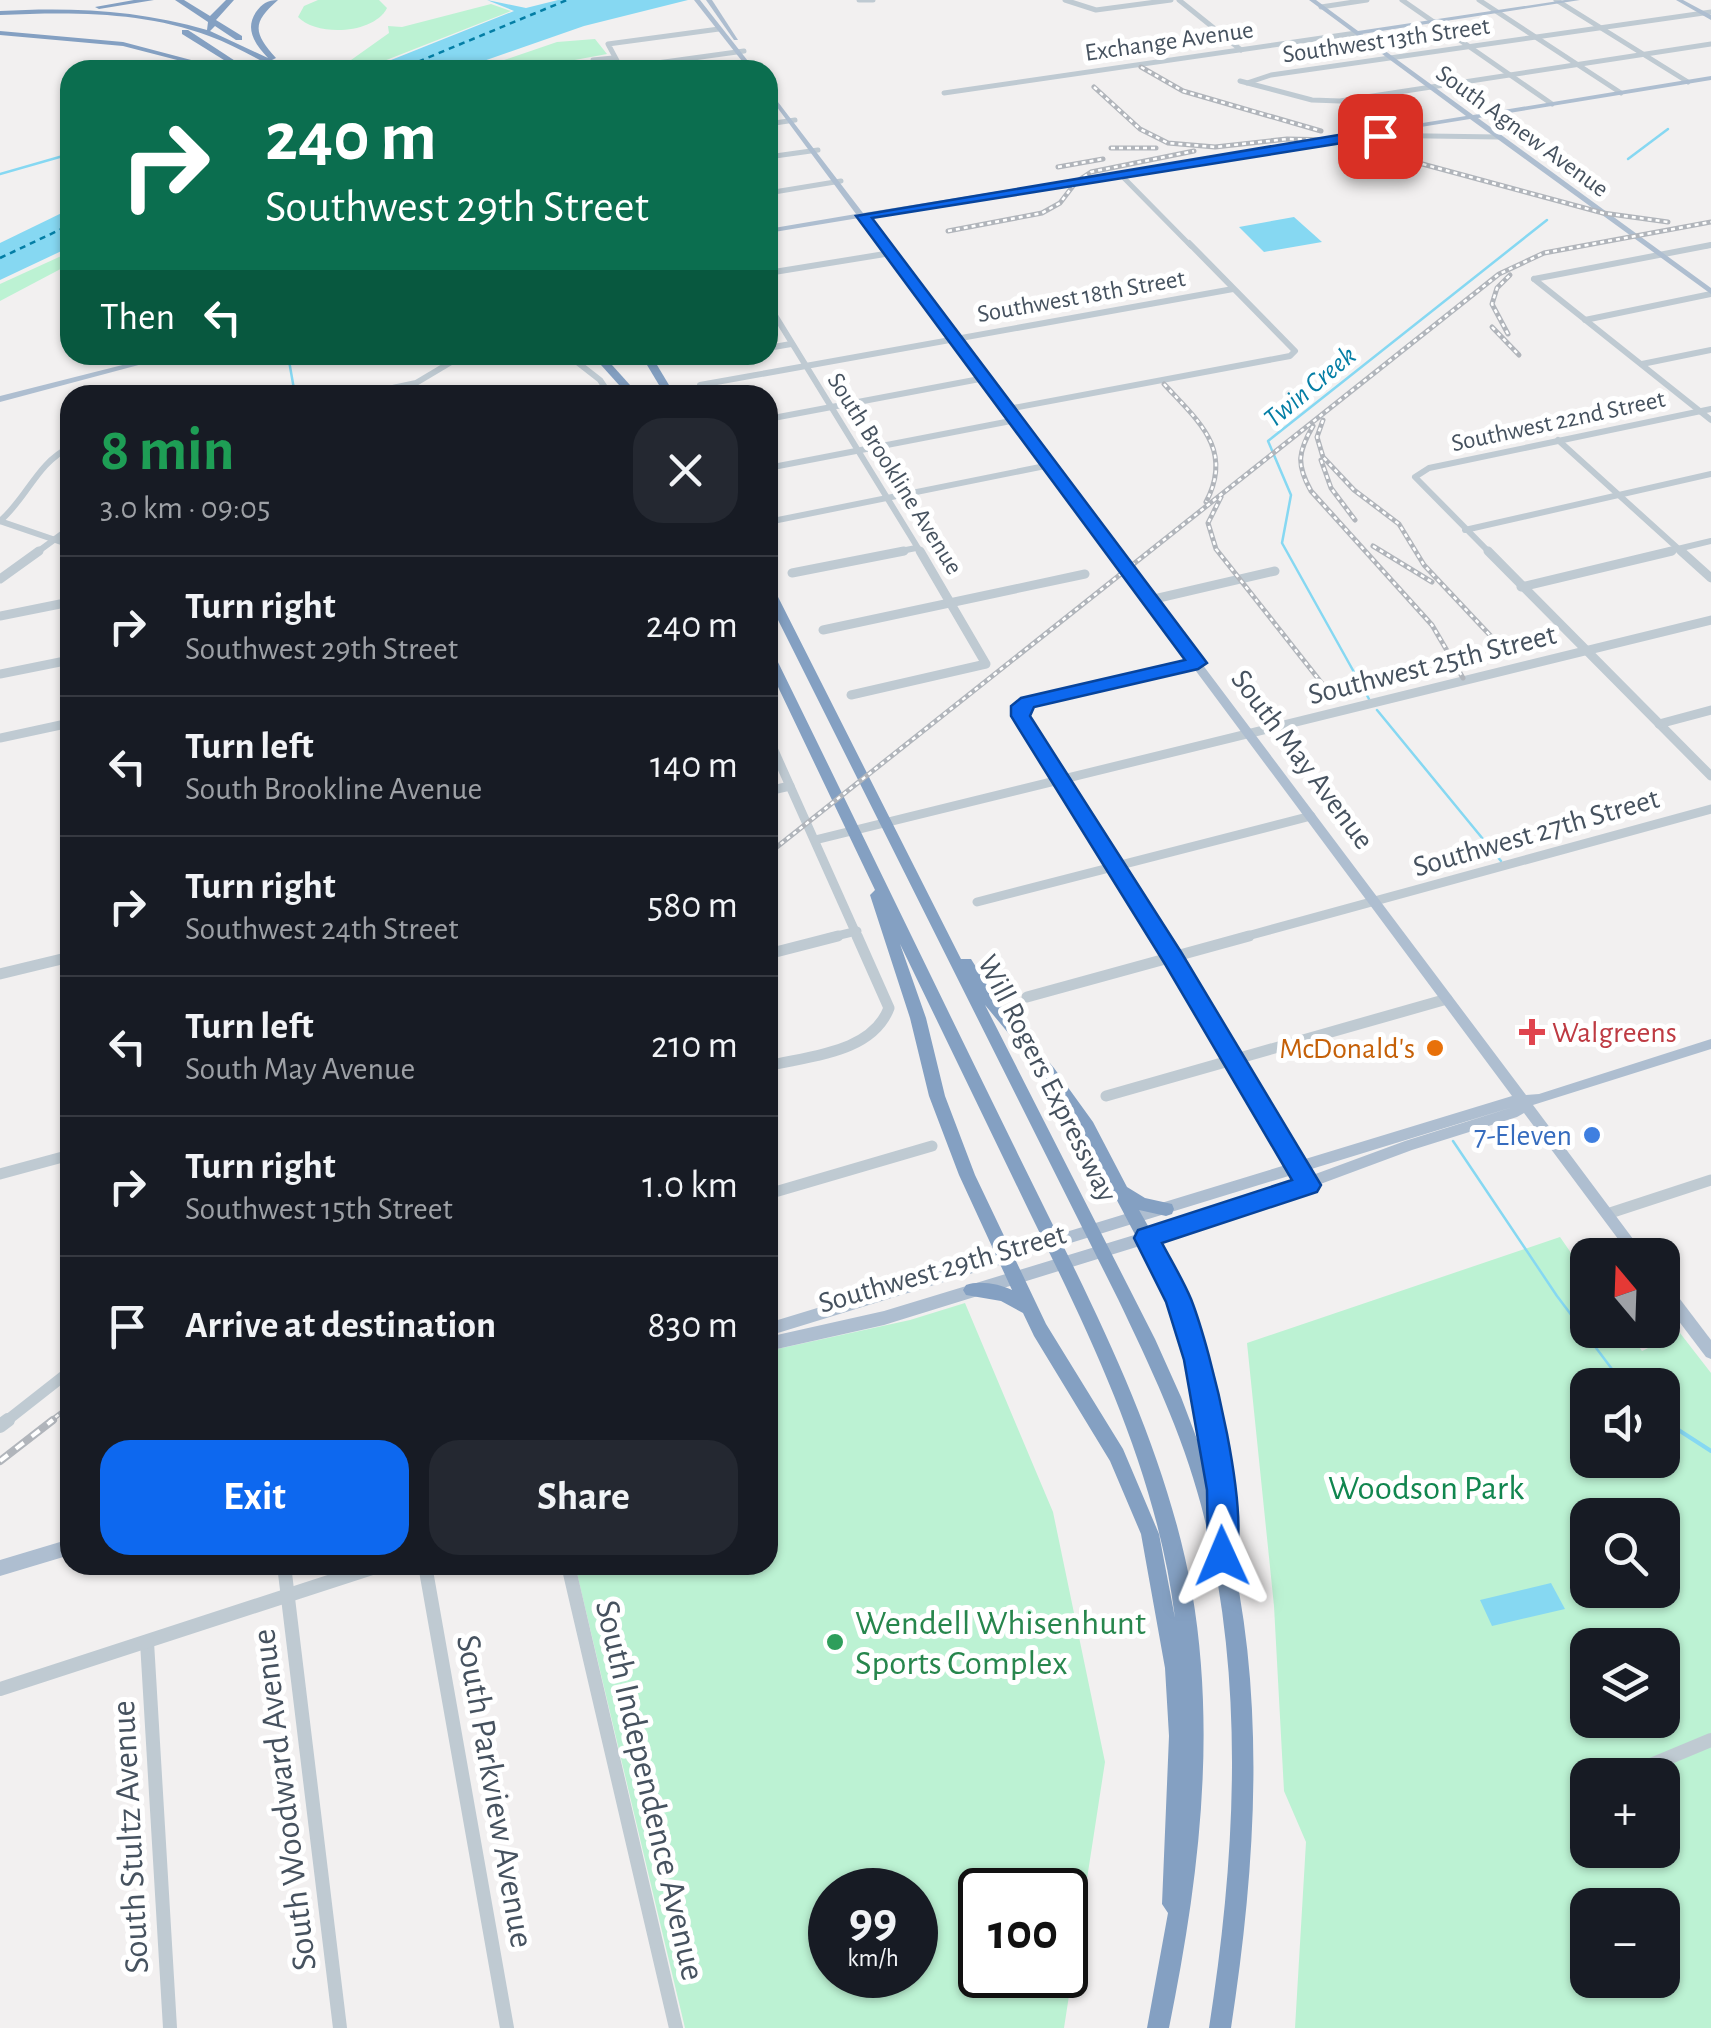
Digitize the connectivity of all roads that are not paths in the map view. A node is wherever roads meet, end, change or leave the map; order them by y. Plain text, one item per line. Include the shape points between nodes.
1 (25, 0) edge
2 (49, 0) edge
3 (64, 0) edge
4 (136, 0) edge
5 (150, 0) edge
6 (179, 0) edge
7 (230, 0) edge
8 (274, 0) edge
9 (697, 0) edge
10 (709, 0) edge
11 (860, 0) edge
12 (873, 0) edge
13 (1065, 0) edge
14 (1172, 0) edge
15 (1179, 0) edge
16 (1312, 0) edge
17 (1368, 0) edge
18 (1402, 0) edge
19 (1479, 0) edge
20 (1577, 0) edge
21 (1679, 0) edge
22 (1559, 1) edge
23 (1321, 7) junction
24 (1497, 12) junction
25 (0, 13) edge
26 (1708, 14) edge
27 (1433, 21) junction
28 (1602, 28) junction
29 (719, 29) junction
30 (1356, 32) junction
31 (0, 33) edge
32 (1537, 38) junction
33 (1711, 44) edge
34 (1471, 48) junction
35 (1241, 50) junction
36 (741, 51) junction
37 (1644, 54) junction
38 (613, 58) joint
39 (186, 60) edge
40 (230, 60) edge
41 (231, 60) edge
42 (266, 60) edge
43 (273, 60) edge
44 (274, 60) edge
45 (594, 60) dead end
46 (681, 60) edge
47 (748, 60) edge
48 (1393, 60) junction
49 (1578, 65) junction
50 (1512, 76) junction
51 (1711, 78) edge
52 (1688, 82) junction
53 (1431, 88) junction
54 (944, 93) dead end
55 (1621, 93) junction
56 (778, 102) edge
57 (1552, 104) junction
58 (1470, 117) junction
59 (793, 120) junction
60 (778, 122) edge
61 (1362, 135) junction
62 (1498, 137) junction
63 (815, 150) junction
64 (778, 156) edge
65 (1120, 174) junction
66 (838, 182) junction
67 (778, 191) edge
68 (863, 216) junction
69 (778, 229) edge
70 (1711, 244) edge
71 (891, 252) junction
72 (1659, 254) junction
73 (778, 272) edge
74 (1233, 289) junction
75 (1711, 293) edge
76 (1585, 320) junction
77 (778, 326) edge
78 (955, 338) junction
79 (792, 344) junction
80 (778, 346) edge
81 (1711, 350) edge
82 (1642, 364) junction
83 (133, 365) edge
84 (447, 365) edge
85 (581, 365) edge
86 (607, 365) edge
87 (805, 365) junction
88 (984, 378) junction
89 (407, 385) edge
90 (603, 385) edge
91 (627, 385) edge
92 (700, 385) dead end
93 (0, 399) edge
94 (832, 407) junction
95 (1008, 409) junction
96 (1711, 409) edge
97 (1700, 411) junction
98 (778, 417) edge
99 (1016, 420) junction
100 (1711, 420) edge
101 (1558, 440) junction
102 (860, 451) junction
103 (60, 453) edge
104 (1050, 465) junction
105 (778, 466) edge
106 (1711, 474) edge
107 (1618, 494) junction
108 (886, 498) junction
109 (778, 520) edge
110 (0, 521) edge
111 (1465, 530) junction
112 (60, 536) edge
113 (54, 540) junction
114 (1711, 541) edge
115 (60, 542) edge
116 (916, 548) junction
117 (1679, 548) junction
118 (1275, 571) dead end
119 (792, 574) dead end
120 (1085, 574) dead end
121 (1711, 578) edge
122 (0, 579) edge
123 (1520, 587) junction
124 (1150, 600) junction
125 (954, 602) junction
126 (60, 604) edge
127 (778, 609) edge
128 (0, 616) edge
129 (1711, 620) edge
130 (823, 630) dead end
131 (1585, 652) junction
132 (60, 662) edge
133 (1198, 663) junction
134 (0, 674) edge
135 (778, 675) edge
136 (851, 696) dead end
137 (1711, 710) edge
138 (1659, 724) junction
139 (60, 725) edge
140 (1252, 735) junction
141 (0, 738) edge
142 (778, 759) edge
143 (1711, 776) edge
144 (1062, 781) junction
145 (790, 786) junction
146 (778, 789) edge
147 (1711, 809) edge
148 (1312, 816) junction
149 (815, 840) junction
150 (1114, 866) junction
151 (870, 867) junction
152 (917, 885) junction
153 (977, 902) dead end
154 (1376, 904) junction
155 (857, 931) junction
156 (778, 951) edge
157 (1173, 958) junction
158 (60, 960) edge
159 (0, 974) edge
160 (1027, 997) dead end
161 (1447, 999) junction
162 (1711, 1044) edge
163 (1232, 1060) junction
164 (778, 1063) edge
165 (1106, 1096) dead end
166 (1525, 1103) junction
167 (932, 1146) dead end
168 (60, 1158) edge
169 (1298, 1169) junction
170 (0, 1174) edge
171 (1711, 1180) edge
172 (1308, 1185) junction
173 (778, 1191) edge
174 (1122, 1192) junction
175 (1214, 1195) junction
176 (1166, 1209) junction
177 (1224, 1214) junction
178 (1607, 1214) junction
179 (1136, 1218) junction
180 (1625, 1238) edge
181 (1137, 1240) junction
182 (1006, 1258) junction
183 (1014, 1278) junction
184 (972, 1290) junction
185 (1029, 1308) junction
186 (1680, 1309) edge
187 (778, 1327) edge
188 (778, 1342) edge
189 (1708, 1342) edge
190 (60, 1379) edge
191 (0, 1426) edge
192 (60, 1550) edge
193 (1222, 1556) junction
194 (0, 1568) edge
195 (286, 1575) edge
196 (351, 1575) edge
197 (428, 1575) edge
198 (570, 1575) edge
199 (289, 1596) junction
200 (147, 1642) junction
201 (0, 1689) edge
202 (1711, 1740) edge
203 (1668, 1758) edge
204 (1170, 1971) junction
205 (170, 2028) edge
206 (340, 2028) edge
207 (507, 2028) edge
208 (676, 2028) edge
209 (1158, 2028) edge
210 (1220, 2028) edge

1 - 25 highway
2 - 25 highway
3 - 25 highway
4 - 40 highway
5 - 25 highway via 30,17
6 - 43 highway
7 - 41 highway via 211,24 217,46
8 - 44 highway via 258,13 252,30
9 - 29 main road
10 - 36 main road
11 - 12 street
13 - 14 street via 1096,10
15 - 35 street
16 - 23 main road, South Agnew Avenue
17 - 23 street
18 - 27 street
19 - 24 street
20 - 22 main road, Exchange Avenue
21 - 26 main road
22 - 24 main road, Exchange Avenue
22 - 28 street
23 - 30 main road, South Agnew Avenue
24 - 27 main road, Exchange Avenue
24 - 32 street
25 - 42 highway via 158,20
26 - 28 street, Southwest 13th Street
27 - 30 main road, Exchange Avenue
27 - 34 street
28 - 32 street, Southwest 13th Street
28 - 37 street
29 - 36 main road
29 - 38 street via 608,44
30 - 35 street, Exchange Avenue
30 - 48 main road, South Agnew Avenue
31 - 39 highway via 123,44
32 - 34 street, Southwest 13th Street
32 - 49 street
33 - 37 street
34 - 48 street, Southwest 13th Street
34 - 50 street
35 - 54 street, Exchange Avenue
36 - 46 street
36 - 47 main road
37 - 49 street
37 - 52 street
38 - 45 street
48 - 53 main road, South Agnew Avenue
48 - 53 street, Southwest 13th Street via 1243,82 1331,102
49 - 50 street
49 - 55 street
50 - 53 street
50 - 57 street
51 - 52 main road
52 - 55 main road
53 - 58 main road, South Agnew Avenue
55 - 57 main road
56 - 59 main road, South May Avenue
57 - 58 main road
58 - 61 main road
58 - 62 main road, South Agnew Avenue
59 - 60 street
59 - 63 main road, South May Avenue
61 - 62 street
61 - 65 main road
62 - 72 main road, South Agnew Avenue
63 - 64 street
63 - 66 main road, South May Avenue
65 - 68 main road
65 - 74 street
66 - 67 street
66 - 68 main road, South May Avenue
68 - 69 main road
68 - 71 main road, South May Avenue
70 - 72 street
71 - 73 street
71 - 78 main road, South May Avenue
72 - 75 main road, South Agnew Avenue
72 - 76 street via 1534,278
74 - 78 street, Southwest 18th Street
74 - 95 street via 1295,352
75 - 76 street
76 - 82 street
77 - 79 street, South Brookline Avenue
78 - 87 street, Southwest 18th Street
78 - 88 main road, South May Avenue
79 - 80 street
79 - 87 street, South Brookline Avenue
81 - 82 street
82 - 97 street
83 - 93 main road
84 - 89 street
85 - 90 street
86 - 91 highway
87 - 92 street, Southwest 18th Street
87 - 94 street, South Brookline Avenue
88 - 94 street
88 - 95 main road, South May Avenue
94 - 98 street
94 - 102 street, South Brookline Avenue
95 - 99 main road, South May Avenue
96 - 97 street, Southwest 22nd Street
97 - 100 street
97 - 101 street, Southwest 22nd Street
99 - 102 street
99 - 104 main road, South May Avenue
101 - 107 street
101 - 111 street, Southwest 22nd Street via 1415,474
102 - 105 street
102 - 108 street, South Brookline Avenue
103 - 110 street via 41,463 20,504
104 - 108 street
104 - 124 main road, South May Avenue
106 - 107 street
107 - 111 street
107 - 117 street
108 - 109 street
108 - 116 street, South Brookline Avenue
110 - 113 street
111 - 123 street
112 - 113 street
113 - 115 street
113 - 122 street
114 - 117 street
116 - 119 street
116 - 125 street, South Brookline Avenue
117 - 121 street
117 - 123 street
118 - 124 street
120 - 125 street
123 - 131 street
124 - 133 main road, South May Avenue
125 - 130 street
125 - 136 street, South Brookline Avenue via 986,664
126 - 128 street
127 - 152 highway, Will Rogers Expressway
129 - 131 street, Southwest 25th Street
131 - 138 street
131 - 140 street, Southwest 25th Street
132 - 134 street
133 - 140 main road, South May Avenue
133 - 144 street via 1020,706
135 - 151 highway
137 - 138 street
138 - 143 street
139 - 141 street
140 - 144 street, Southwest 25th Street
140 - 148 main road, South May Avenue
142 - 145 street
144 - 149 street, Southwest 25th Street
144 - 150 street
145 - 146 street
145 - 149 street
147 - 154 street, Southwest 27th Street
148 - 150 street
148 - 154 main road, South May Avenue
149 - 155 street
150 - 153 street
150 - 157 street
151 - 182 highway via 948,1131
151 - 204 highway via 1107,1355 1155,1480 1182,1591 1194,1695 1194,1810
152 - 174 highway via 996,1009 1073,1105
152 - 193 highway, Will Rogers Expressway via 1162,1373
154 - 157 street, Southwest 27th Street
154 - 161 main road, South May Avenue
155 - 156 street
155 - 164 street via 886,996 888,1012 878,1032
157 - 160 street, Southwest 27th Street
157 - 163 street
158 - 159 street
161 - 163 street
161 - 166 main road, South May Avenue
162 - 166 main road, Southwest 29th Street
163 - 165 street
163 - 169 street
166 - 169 main road, Southwest 29th Street via 1510,1102
166 - 172 main road, Southwest 29th Street via 1518,1112
166 - 178 main road, South May Avenue
167 - 173 street
168 - 170 street
169 - 172 street
169 - 175 main road, Southwest 29th Street
171 - 178 street
172 - 177 main road, Southwest 29th Street
174 - 176 highway
174 - 179 highway
175 - 176 main road, Southwest 29th Street
175 - 177 main road
176 - 179 main road, Southwest 29th Street
177 - 181 main road, Southwest 29th Street
178 - 180 main road, South May Avenue
179 - 181 highway
179 - 182 main road, Southwest 29th Street
181 - 183 main road, Southwest 29th Street
181 - 193 highway via 1178,1300 1201,1374 1221,1490
182 - 183 highway
182 - 187 main road, Southwest 29th Street
183 - 184 main road, Southwest 29th Street
183 - 185 highway
184 - 185 highway via 1006,1294
184 - 188 main road, Southwest 29th Street
185 - 204 highway via 1117,1455 1142,1509 1162,1580 1180,1736
186 - 189 main road
190 - 191 street
192 - 194 main road
193 - 210 highway, Will Rogers Expressway via 1241,1684 1243,1821
195 - 199 street, South Woodward Avenue
196 - 199 street
197 - 207 street, South Parkview Avenue
198 - 208 street, South Independence Avenue
199 - 200 street
199 - 206 street, South Woodward Avenue
200 - 201 street
200 - 205 street, South Stultz Avenue
202 - 203 street
204 - 209 highway

